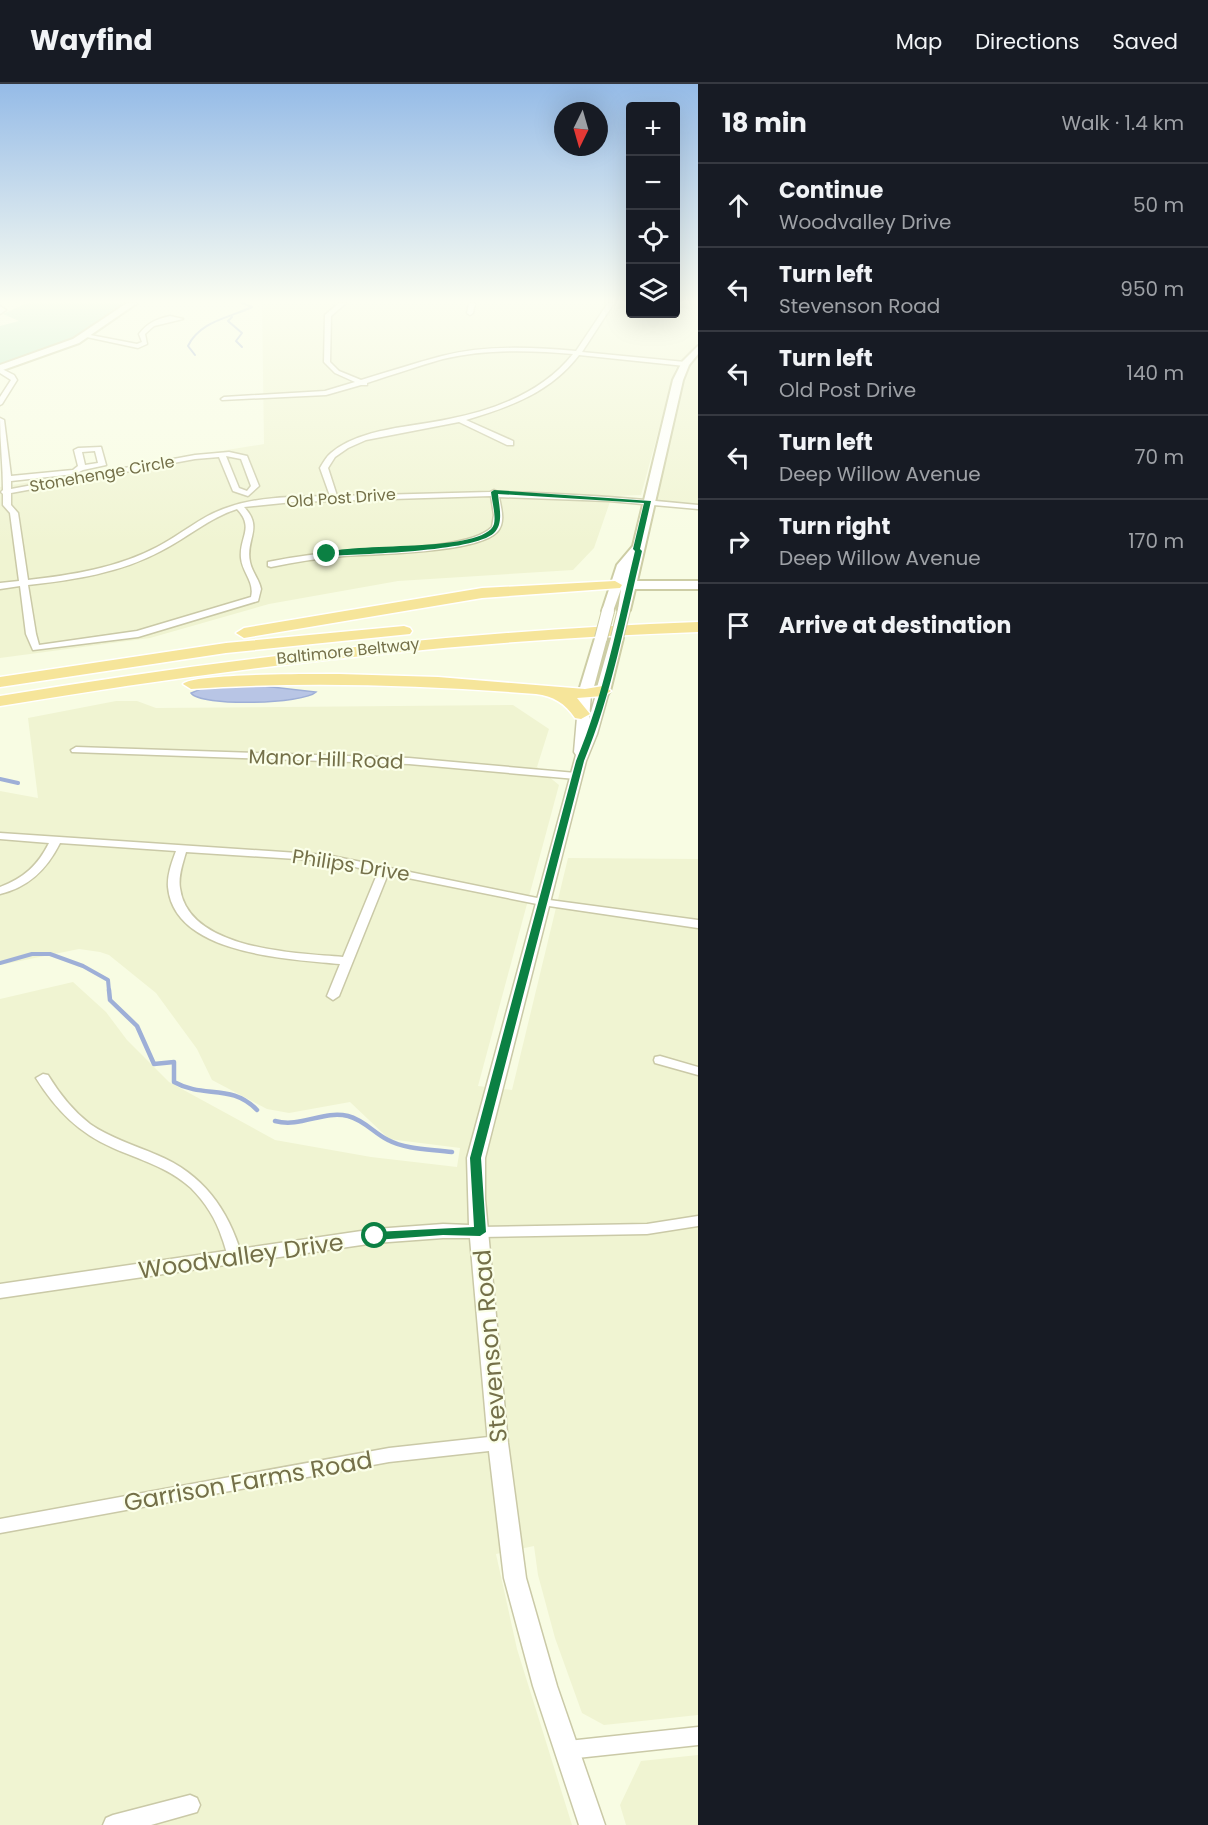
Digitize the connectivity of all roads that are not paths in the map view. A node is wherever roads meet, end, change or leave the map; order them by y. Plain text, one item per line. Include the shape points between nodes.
1 (11, 384) edge
2 (364, 384) edge
3 (546, 384) edge
4 (677, 384) edge
5 (224, 399) dead end
6 (0, 404) edge
7 (0, 420) edge
8 (459, 420) junction
9 (510, 443) dead end
10 (222, 455) junction
11 (81, 468) dead end
12 (7, 478) junction
13 (5, 492) junction
14 (494, 492) junction
15 (248, 494) junction
16 (334, 498) junction
17 (648, 501) junction
18 (251, 504) junction
19 (239, 506) junction
20 (698, 507) edge
21 (272, 564) dead end
22 (24, 583) junction
23 (622, 585) junction
24 (698, 585) edge
25 (0, 586) edge
26 (698, 615) edge
27 (698, 627) edge
28 (0, 676) edge
29 (0, 682) edge
30 (549, 690) junction
31 (603, 691) junction
32 (585, 694) junction
33 (0, 701) edge
34 (0, 709) edge
35 (581, 714) junction
36 (76, 750) dead end
37 (578, 768) junction
38 (0, 836) edge
39 (55, 842) junction
40 (182, 848) junction
41 (385, 868) junction
42 (0, 891) edge
43 (542, 902) junction
44 (698, 924) edge
45 (346, 962) junction
46 (333, 996) dead end
47 (660, 1060) dead end
48 (698, 1071) edge
49 (43, 1078) dead end
50 (698, 1221) edge
51 (480, 1232) junction
52 (235, 1256) junction
53 (0, 1292) edge
54 (498, 1443) junction
55 (0, 1526) edge
56 (698, 1736) edge
57 (568, 1750) junction
58 (190, 1804) dead end
59 (113, 1825) edge
60 (592, 1825) edge

1 - 6 street
2 - 5 street via 316,395
3 - 8 street via 509,404
4 - 17 main road, Stevenson Road
7 - 12 street
8 - 9 street
8 - 16 street via 368,438 338,450 324,468
10 - 13 street, Stonehenge Circle
10 - 15 street via 236,489
10 - 15 street via 244,458 255,486
11 - 12 street via 68,473
12 - 13 street
13 - 22 street, Stonehenge Circle via 7,505 14,513
14 - 16 street, Old Post Drive
14 - 17 street, Old Post Drive
14 - 21 street via 497,524 480,539 327,554
15 - 18 street
16 - 18 street, Old Post Drive
17 - 20 street, Old Post Drive
17 - 23 main road, Stevenson Road via 637,549 623,565
18 - 19 street, Old Post Drive
19 - 22 street, Old Post Drive via 141,558 87,573
19 - 22 street, Stonehenge Circle via 251,523 245,563 258,589 251,602 138,634 36,648
22 - 25 street, Old Post Drive
23 - 24 main road
23 - 28 highway via 482,594
23 - 31 main road, Stevenson Road, bridge via 624,610
23 - 32 main road, Stevenson Road, bridge via 608,611
26 - 29 highway, Baltimore Beltway via 354,635 148,658
27 - 33 highway, Baltimore Beltway via 519,635 364,649
30 - 32 highway
30 - 34 highway via 416,680 264,679 189,684
30 - 35 highway via 568,698
31 - 32 highway
31 - 37 street, Stevenson Road
32 - 35 street, Stevenson Road
35 - 37 street, Stevenson Road
36 - 37 street, Manor Hill Road
37 - 43 street, Stevenson Road
38 - 39 street, Philips Drive
39 - 40 street, Philips Drive
39 - 42 street via 42,867
40 - 41 street, Philips Drive via 299,855
40 - 45 street via 174,889 181,910 197,926 238,946
41 - 43 street, Philips Drive
41 - 45 street
43 - 44 street, Philips Drive
43 - 51 street, Stevenson Road via 476,1158
45 - 46 street
47 - 48 street
49 - 52 street via 59,1102 82,1125 170,1167 204,1193 221,1214
50 - 51 street, Woodvalley Drive via 647,1229
51 - 52 street, Woodvalley Drive via 375,1236
51 - 54 street, Stevenson Road
52 - 53 street, Woodvalley Drive
54 - 55 street, Garrison Farms Road via 389,1455
54 - 57 street, Stevenson Road via 515,1578 545,1686
56 - 57 street
57 - 60 street, Stevenson Road
58 - 59 street

